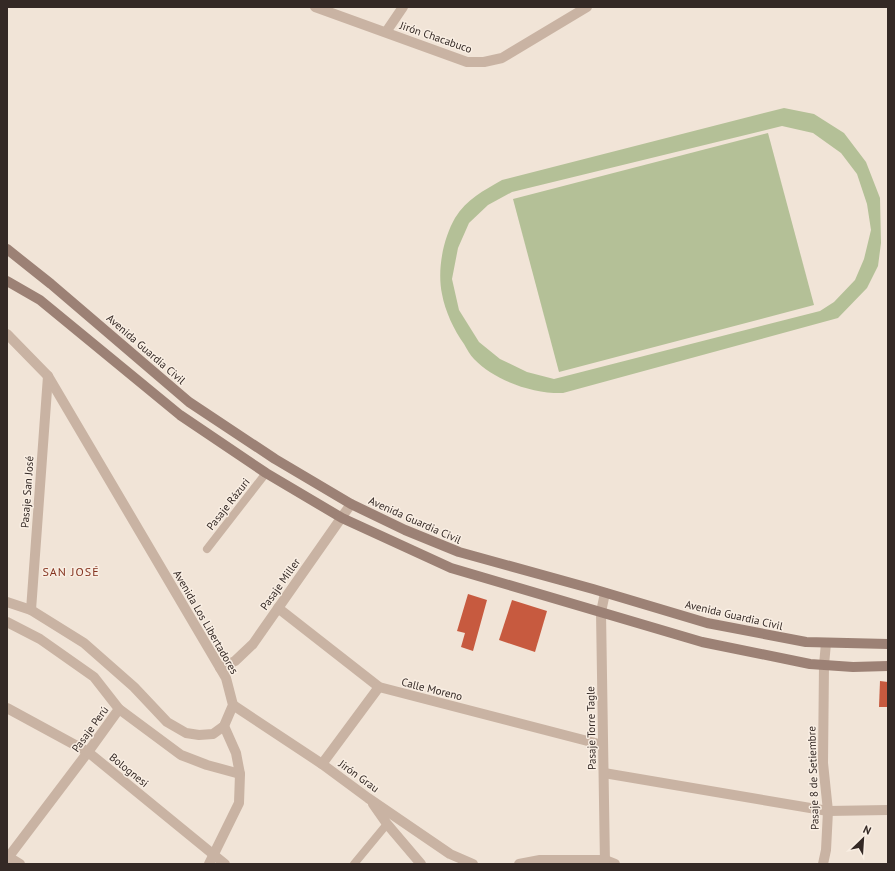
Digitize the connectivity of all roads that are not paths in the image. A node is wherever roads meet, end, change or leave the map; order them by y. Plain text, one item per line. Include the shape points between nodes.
1 (315, 7) edge
2 (403, 7) edge
3 (587, 7) edge
4 (386, 32) junction
5 (7, 249) edge
6 (7, 281) edge
7 (7, 334) edge
8 (48, 376) junction
9 (266, 473) junction
10 (351, 504) junction
11 (342, 518) junction
12 (207, 549) dead end
13 (606, 593) junction
14 (7, 602) edge
15 (278, 608) junction
16 (31, 610) junction
17 (601, 612) junction
18 (7, 622) edge
19 (826, 643) junction
20 (888, 644) edge
21 (824, 665) junction
22 (888, 666) edge
23 (220, 668) junction
24 (379, 687) junction
25 (233, 705) junction
26 (7, 708) edge
27 (119, 709) junction
28 (224, 726) junction
29 (603, 745) junction
30 (88, 752) junction
31 (322, 764) junction
32 (604, 773) junction
33 (240, 774) junction
34 (368, 798) junction
35 (888, 810) edge
36 (828, 811) junction
37 (387, 824) junction
38 (214, 854) junction
39 (8, 857) edge
40 (605, 862) edge
41 (20, 864) edge
42 (209, 864) edge
43 (225, 864) edge
44 (354, 864) edge
45 (421, 864) edge
46 (473, 864) edge
47 (519, 864) edge
48 (615, 864) edge
49 (823, 864) edge

1 - 4 street, Jirón Chacabuco
2 - 4 street
3 - 4 street, Jirón Chacabuco via 502,58 484,62 467,62
5 - 10 street, Avenida Guardia Civil via 52,284 190,402 275,459
6 - 9 street via 40,300 180,415
7 - 8 street, Avenida Los Libertadores
8 - 16 street, Pasaje San José
8 - 23 street, Avenida Los Libertadores
9 - 11 street
9 - 12 lane, Pasaje Rázuri
10 - 11 street, Pasaje Miller
10 - 13 street, Avenida Guardia Civil via 459,552
11 - 15 street, Pasaje Miller
11 - 17 street via 451,568
13 - 17 street, Pasaje Torre Tagle
13 - 19 street, Avenida Guardia Civil via 707,623 806,642
14 - 16 street
15 - 23 street, Pasaje Miller via 253,644 235,661
15 - 24 street, Calle Moreno
16 - 28 street via 84,642 167,722 186,733 199,736 214,734
17 - 21 street via 702,642
17 - 29 street, Pasaje Torre Tagle
18 - 27 street, Pasaje Perú via 40,639 94,677
19 - 20 street, Avenida Guardia Civil
19 - 21 street, Pasaje 8 de Setiembre
21 - 22 street
21 - 36 street, Pasaje 8 de Setiembre via 823,763
23 - 25 street, Avenida Los Libertadores via 226,678
24 - 29 street, Calle Moreno
24 - 31 street
25 - 28 street
25 - 31 street, Jirón Grau
26 - 30 street, Bolognesi
27 - 30 street, Pasaje Perú
27 - 33 street via 181,755
28 - 33 street via 236,753
29 - 32 street, Pasaje Torre Tagle
30 - 38 street, Bolognesi
30 - 39 street, Pasaje Perú
31 - 34 street, Jirón Grau
32 - 36 street
32 - 40 street, Pasaje Torre Tagle
33 - 38 street via 239,803
34 - 37 street
34 - 46 street, Jirón Grau via 450,854
35 - 36 street
36 - 49 street, Pasaje 8 de Setiembre
37 - 44 lane
37 - 45 street
38 - 42 street
38 - 43 street, Bolognesi
39 - 41 street
40 - 47 street via 540,860
40 - 48 street

